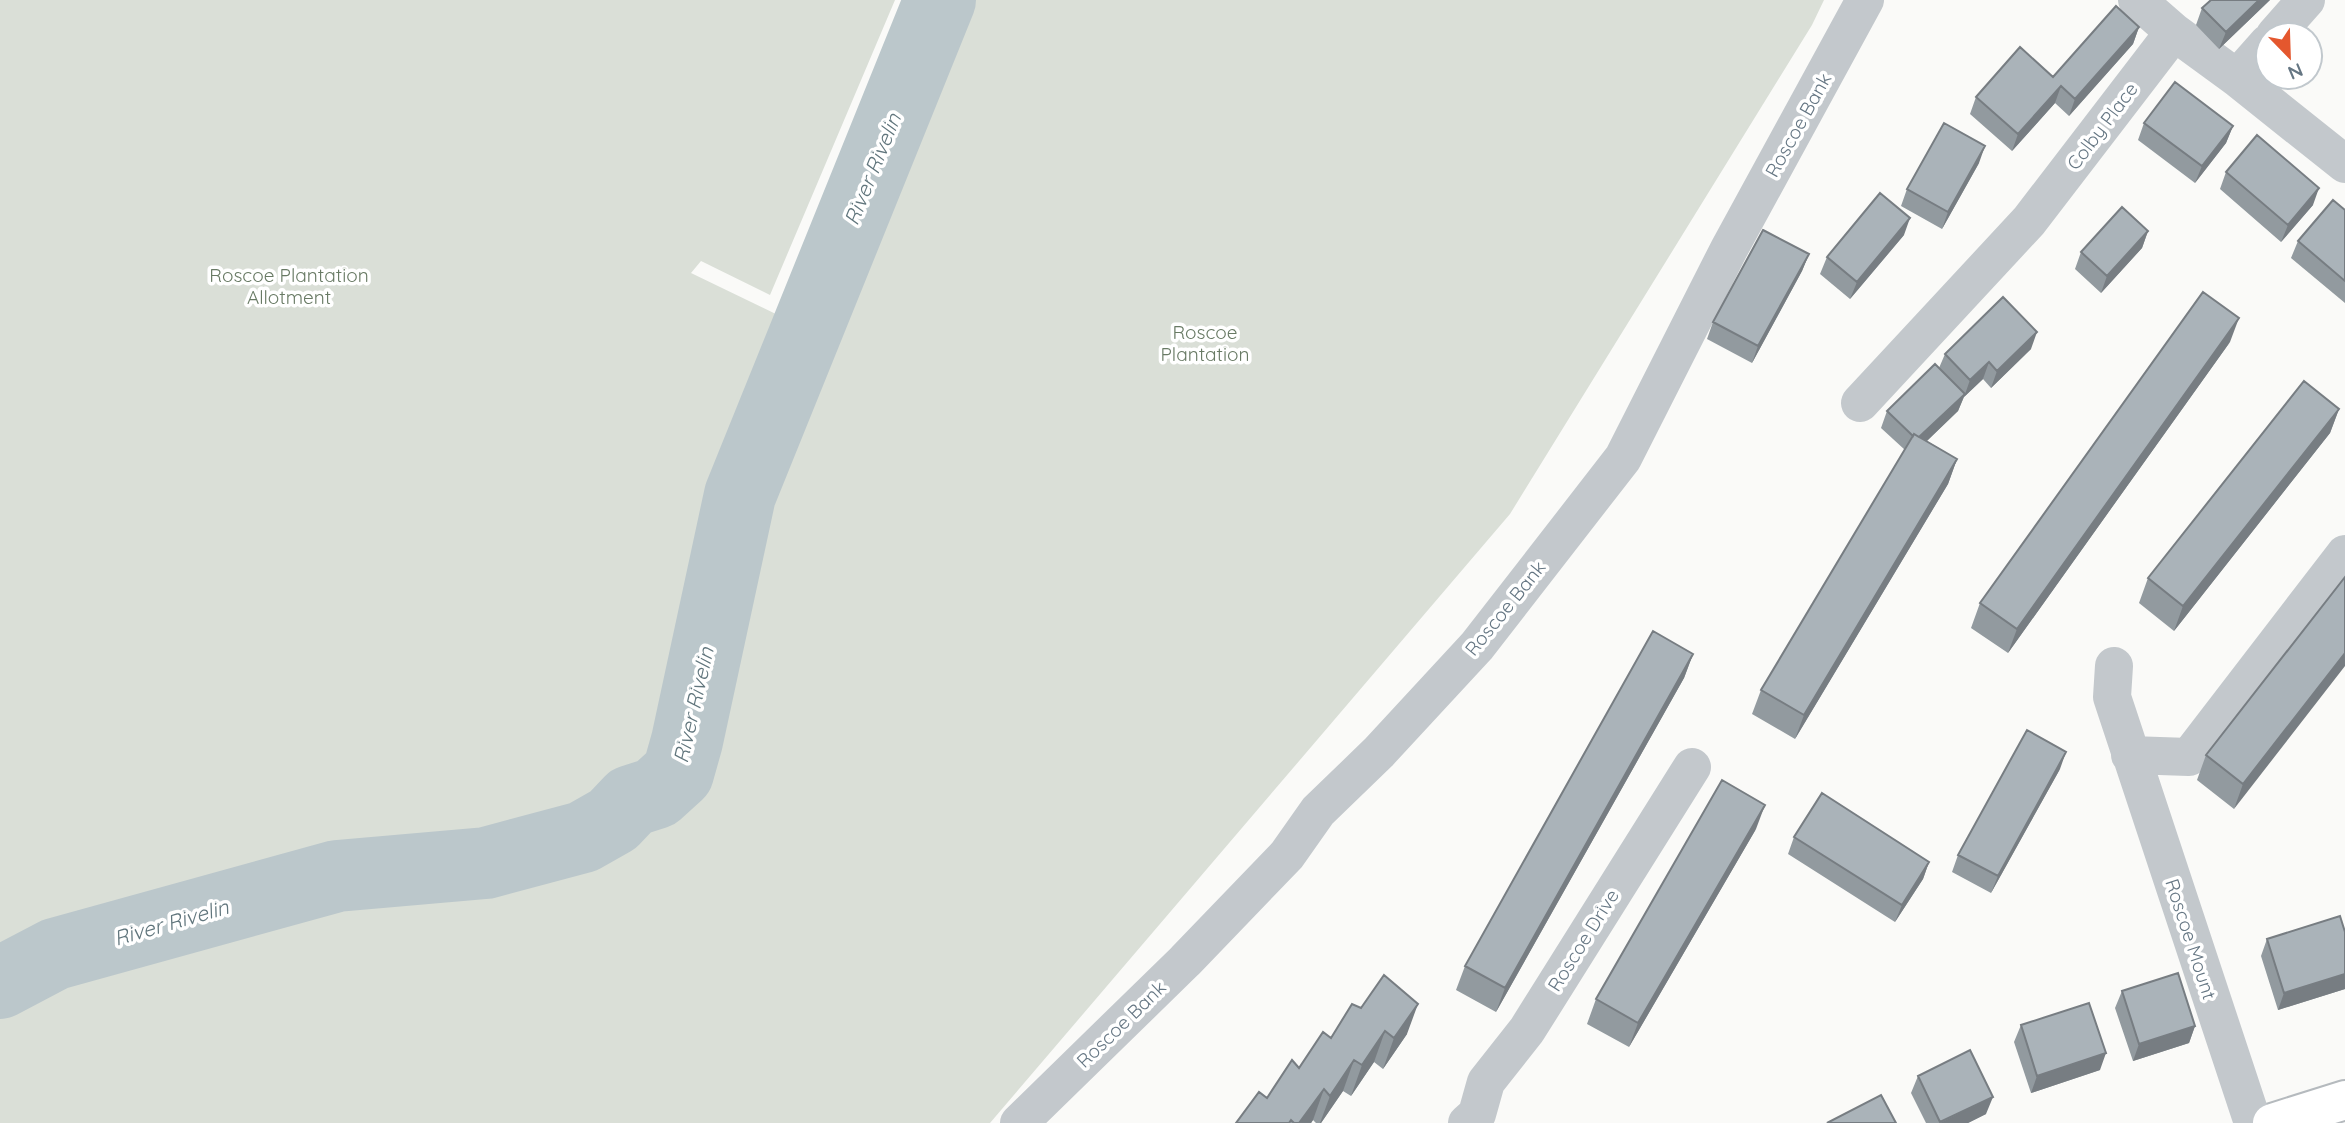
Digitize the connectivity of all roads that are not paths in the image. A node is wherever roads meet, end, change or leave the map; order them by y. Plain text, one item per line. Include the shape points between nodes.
1 (1865, 0) edge
2 (2137, 0) edge
3 (2306, 0) edge
4 (2287, 21) edge
5 (2174, 32) junction
6 (2254, 59) edge
7 (2237, 78) junction
8 (2345, 164) edge
9 (1860, 402) dead end
10 (2345, 554) edge
11 (2114, 666) dead end
12 (2130, 755) junction
13 (1692, 766) dead end
14 (2345, 1100) edge
15 (1475, 1120) edge
16 (1019, 1123) edge
17 (2253, 1123) edge
18 (2272, 1123) edge

1 - 16 street, Roscoe Bank via 1729,249 1623,458 1477,646 1318,811 1287,855
2 - 5 street
3 - 4 street
5 - 7 street
5 - 9 street, Colby Place via 2029,220
6 - 7 street
7 - 8 street
10 - 12 street via 2189,757
11 - 12 street, Roscoe Mount via 2112,697
12 - 17 street, Roscoe Mount
13 - 15 street, Roscoe Drive via 1527,1030 1486,1082
14 - 18 main road

